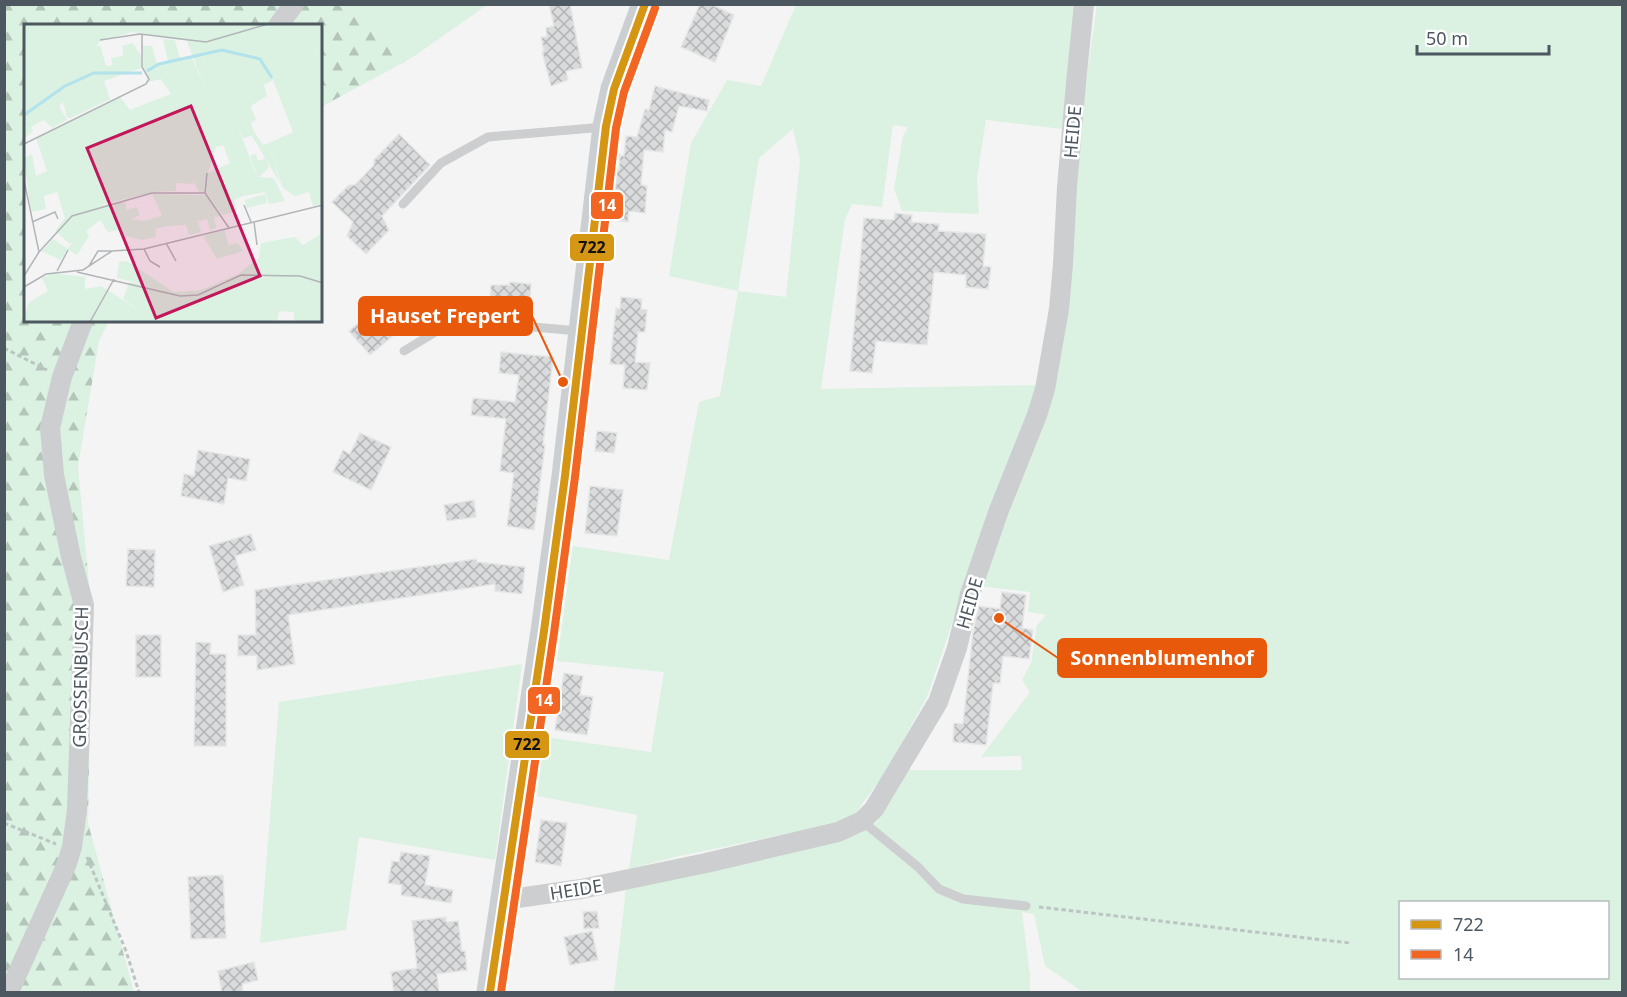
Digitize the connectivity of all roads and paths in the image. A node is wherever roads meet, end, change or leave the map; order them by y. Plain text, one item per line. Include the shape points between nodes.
1 (294, 4) edge
2 (645, 4) edge
3 (1084, 4) edge
4 (279, 24) edge
5 (606, 126) junction
6 (403, 204) dead end
7 (83, 322) edge
8 (581, 331) junction
9 (4, 348) edge
10 (404, 351) dead end
11 (62, 377) junction
12 (862, 821) junction
13 (4, 823) edge
14 (72, 847) junction
15 (504, 900) junction
16 (1026, 906) joint
17 (1350, 943) dead end
18 (9, 993) edge
19 (139, 993) edge
20 (490, 993) edge

1 - 4 street
2 - 5 street via 614,89
3 - 12 street, HEIDE via 1059,309 1045,389 970,594 938,702 879,801
5 - 6 lane via 488,137 441,163
5 - 8 street
7 - 11 street, GROSSENBUSCH
8 - 10 lane via 464,321 442,328
8 - 15 street via 546,619
9 - 11 path
11 - 14 street, GROSSENBUSCH via 50,428 54,475 84,605 77,810
12 - 15 street, HEIDE via 838,831 706,863 581,889
12 - 16 lane via 939,889 963,899
13 - 14 path
14 - 18 street, GROSSENBUSCH
14 - 19 path via 82,849 89,861
15 - 20 street
16 - 17 path

